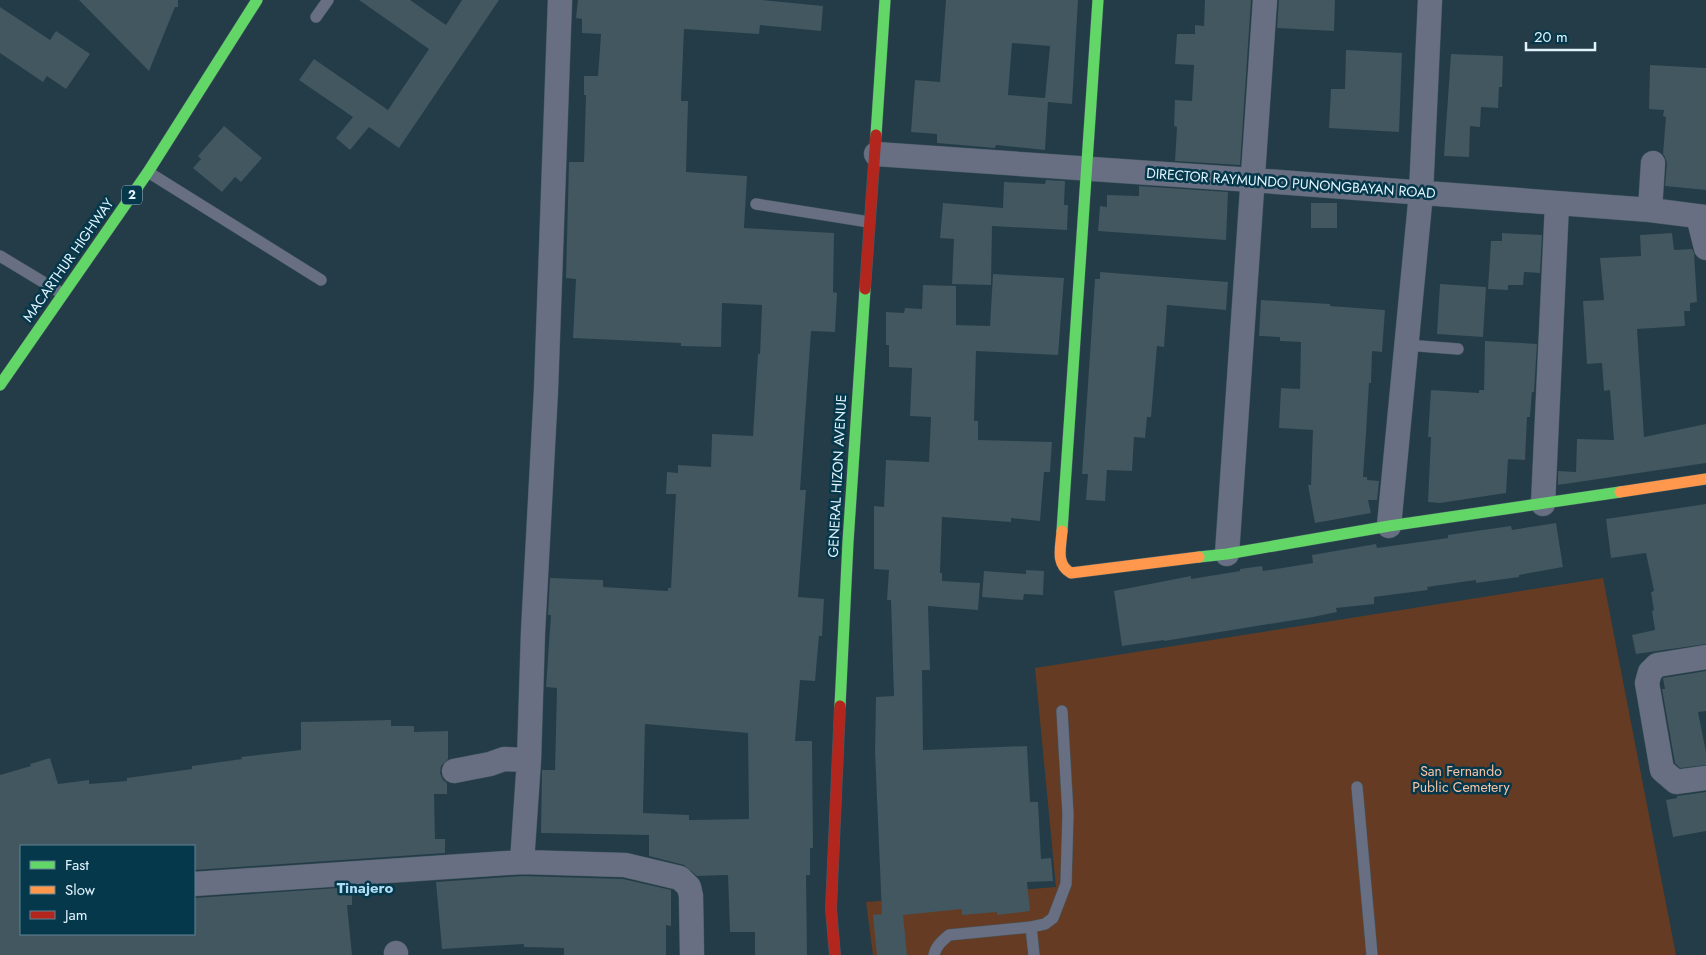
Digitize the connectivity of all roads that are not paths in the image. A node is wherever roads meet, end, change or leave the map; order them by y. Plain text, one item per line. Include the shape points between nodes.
1 (257, 0) edge
2 (328, 0) edge
3 (560, 0) edge
4 (885, 0) edge
5 (1098, 0) edge
6 (1265, 0) edge
7 (1430, 0) edge
8 (316, 17) dead end
9 (876, 154) junction
10 (1653, 163) dead end
11 (1086, 168) junction
12 (148, 172) junction
13 (1252, 180) junction
14 (1421, 193) junction
15 (756, 204) dead end
16 (1557, 204) junction
17 (1650, 210) junction
18 (1702, 217) edge
19 (869, 222) junction
20 (1706, 248) edge
21 (0, 256) edge
22 (321, 280) dead end
23 (63, 294) junction
24 (1406, 345) junction
25 (1458, 349) dead end
26 (0, 386) edge
27 (1706, 478) edge
28 (1543, 504) junction
29 (1390, 526) junction
30 (1227, 554) junction
31 (1706, 657) edge
32 (1062, 711) dead end
33 (529, 760) junction
34 (454, 771) dead end
35 (1706, 778) edge
36 (1357, 787) dead end
37 (522, 862) junction
38 (195, 884) edge
39 (1031, 927) junction
40 (692, 955) edge
41 (835, 955) edge
42 (934, 955) edge
43 (1034, 955) edge
44 (1372, 955) edge

1 - 12 main road, MACARTHUR HIGHWAY / 2
2 - 8 lane
3 - 33 street
4 - 9 main road, GENERAL HIZON AVENUE
5 - 11 main road
6 - 13 street
7 - 14 street
9 - 11 street, DIRECTOR RAYMUNDO PUNONGBAYAN ROAD
9 - 19 main road, GENERAL HIZON AVENUE
10 - 17 street
11 - 13 street, DIRECTOR RAYMUNDO PUNONGBAYAN ROAD
11 - 30 main road via 1060,562 1064,570 1071,573
12 - 22 lane
12 - 23 main road, MACARTHUR HIGHWAY / 2
13 - 14 street, DIRECTOR RAYMUNDO PUNONGBAYAN ROAD
13 - 30 street
14 - 16 street, DIRECTOR RAYMUNDO PUNONGBAYAN ROAD
14 - 24 street
15 - 19 lane
16 - 17 street, DIRECTOR RAYMUNDO PUNONGBAYAN ROAD
16 - 28 street
17 - 18 street, DIRECTOR RAYMUNDO PUNONGBAYAN ROAD
18 - 20 street
19 - 41 main road, GENERAL HIZON AVENUE via 851,490 832,899
21 - 23 lane
23 - 26 main road, MACARTHUR HIGHWAY / 2
24 - 25 lane
24 - 29 street
27 - 28 main road
28 - 29 main road
29 - 30 main road
31 - 35 street via 1657,665 1650,672 1647,683 1662,770 1676,782
32 - 39 lane via 1068,814 1066,884 1053,918 1045,924
33 - 34 street via 504,759
33 - 37 street
36 - 44 lane
37 - 38 street
37 - 40 street via 626,865 680,878 689,887 691,896
39 - 42 lane via 949,935
39 - 43 lane

